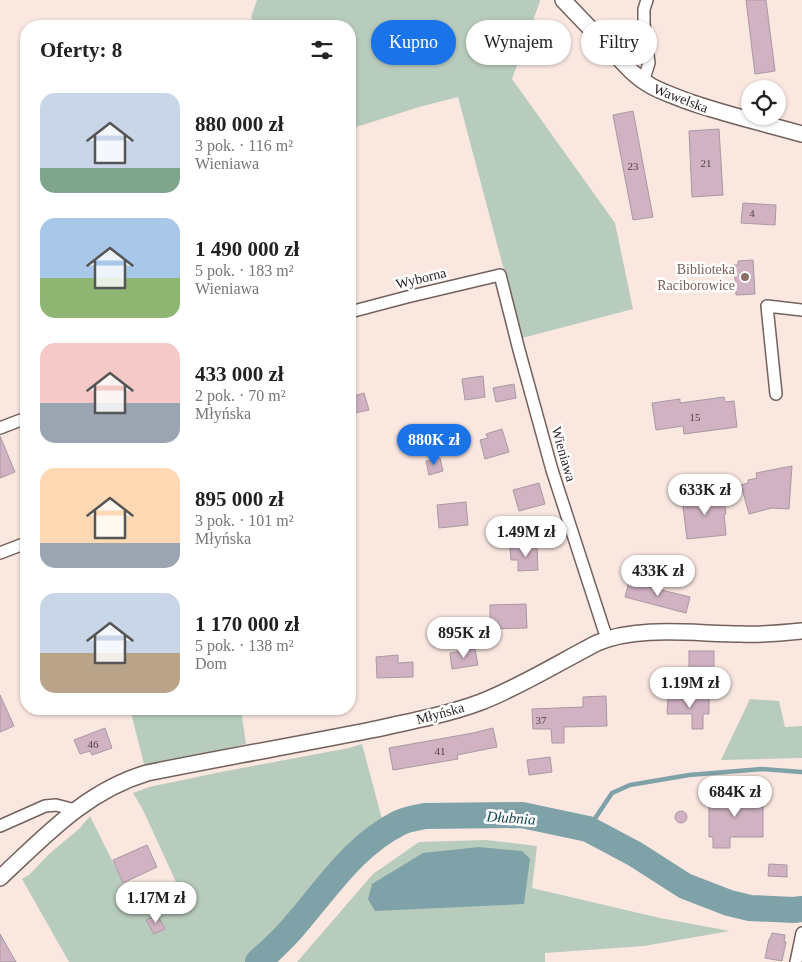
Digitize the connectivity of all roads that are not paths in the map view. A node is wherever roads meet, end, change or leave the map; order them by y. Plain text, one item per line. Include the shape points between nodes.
1 (563, 0) edge
2 (647, 0) edge
3 (643, 82) junction
4 (802, 134) edge
5 (500, 275) joint
6 (356, 310) edge
7 (802, 310) edge
8 (776, 394) dead end
9 (20, 420) edge
10 (0, 428) edge
11 (20, 545) edge
12 (0, 553) edge
13 (802, 631) edge
14 (608, 638) junction
15 (75, 810) junction
16 (0, 826) edge
17 (0, 878) edge
18 (802, 933) edge
19 (796, 962) edge

1 - 3 street, Wawelska
2 - 3 street via 644,24 649,63
3 - 4 street, Wawelska via 709,109
5 - 6 street, Wyborna
5 - 14 street, Wieniawa via 552,470
7 - 8 street via 767,306
9 - 10 street
11 - 12 street
13 - 14 street, Młyńska via 744,634 646,632
14 - 15 street, Młyńska via 511,689 460,709 355,733 147,772 117,784
15 - 16 street via 45,806
15 - 17 street, Młyńska
18 - 19 street

